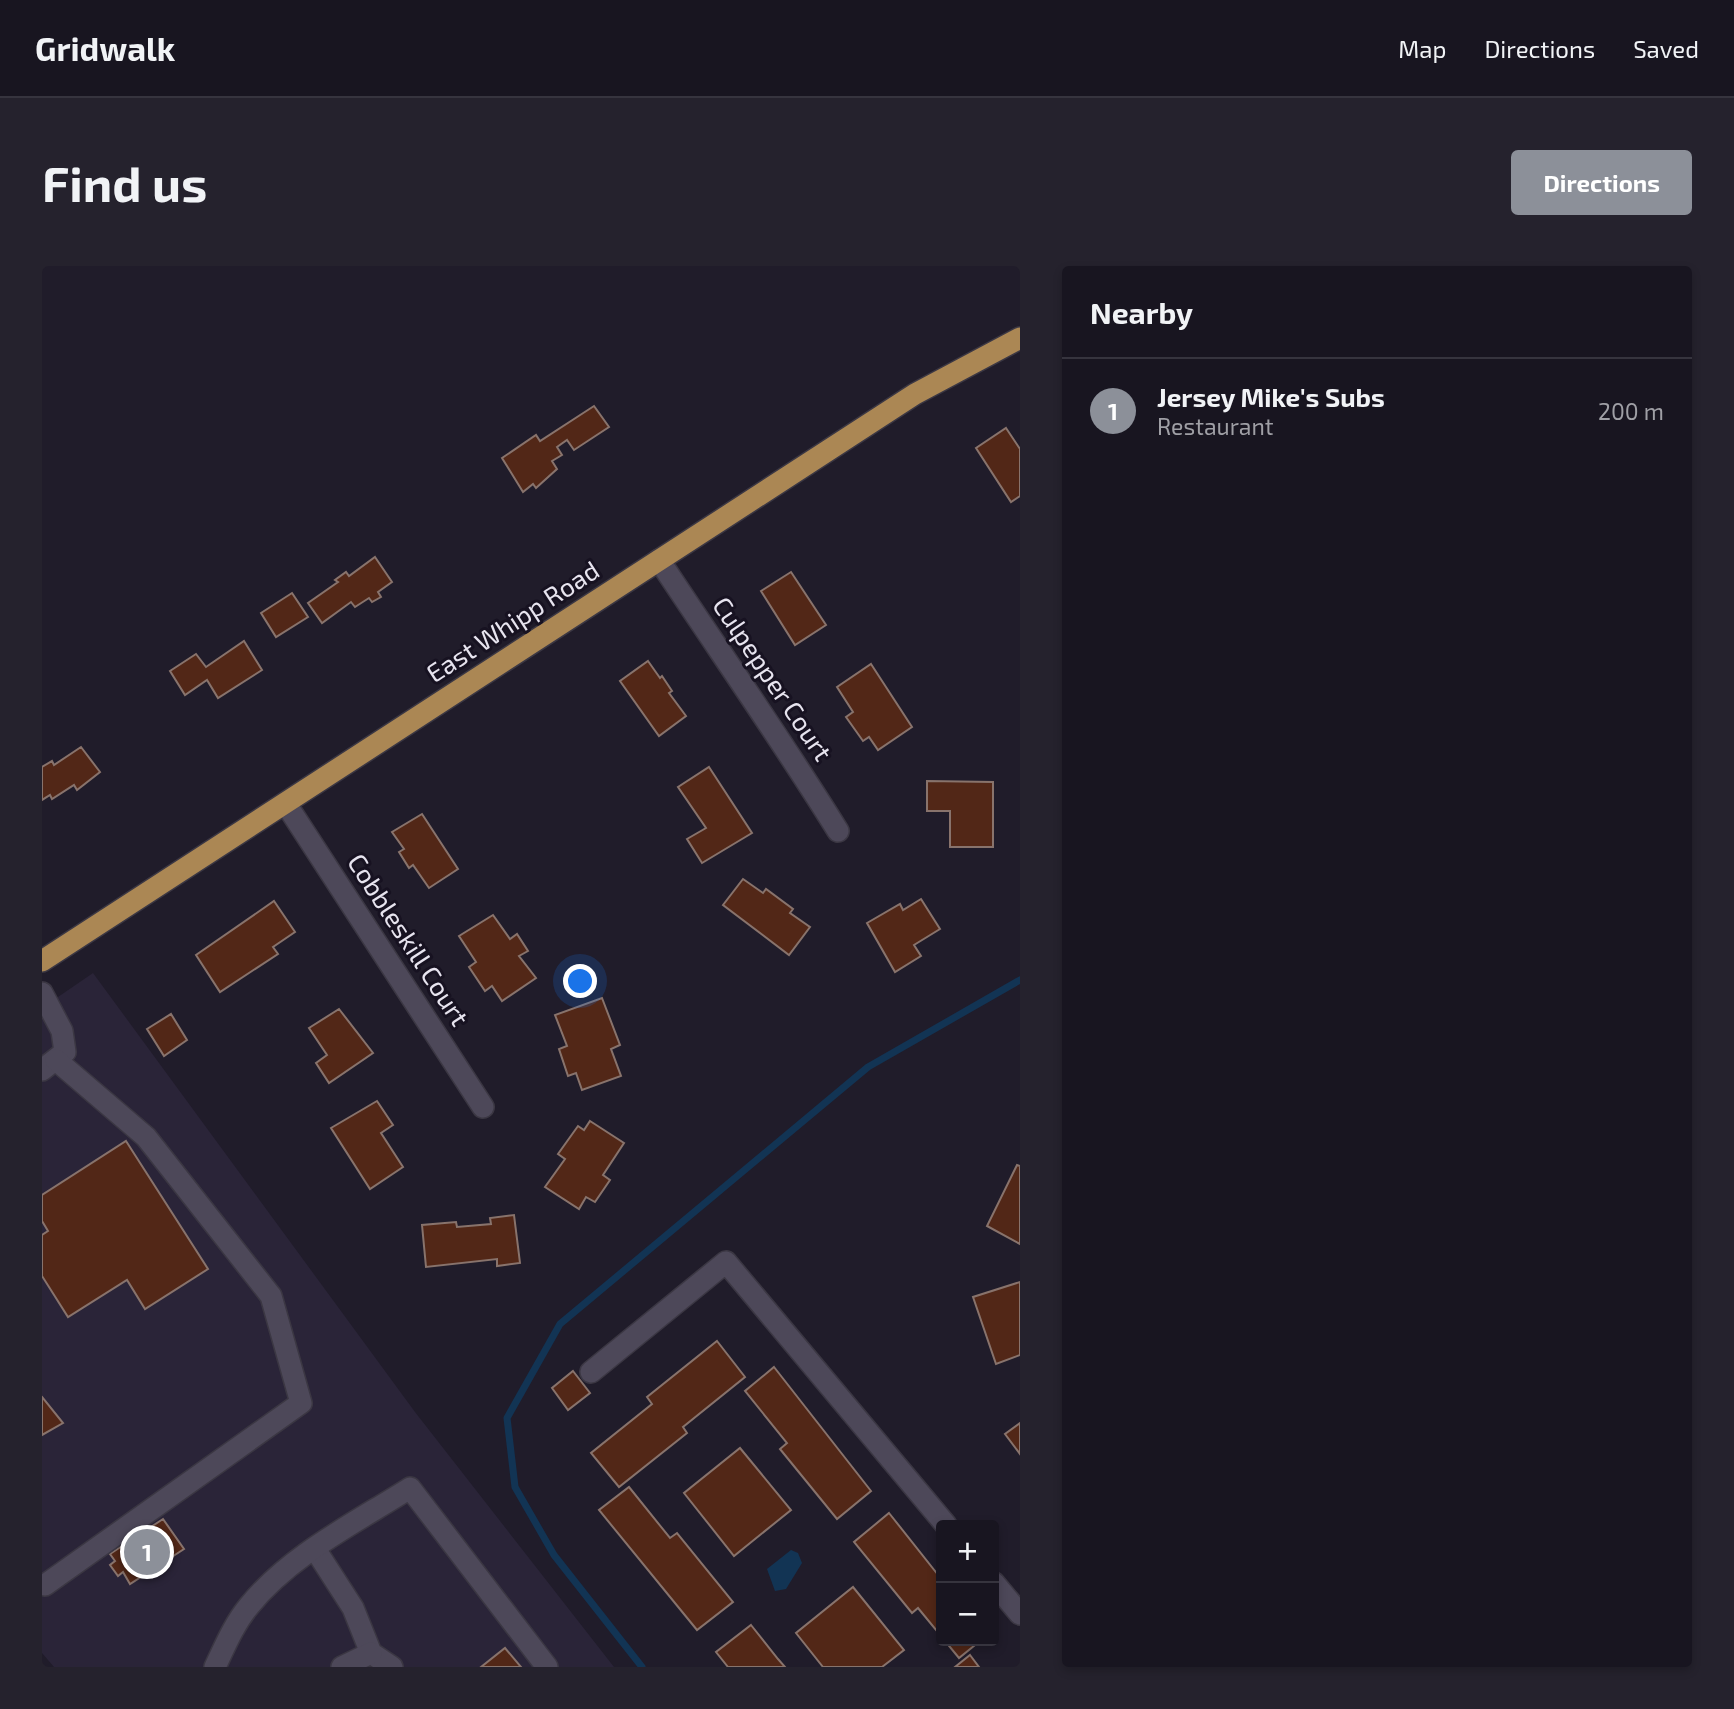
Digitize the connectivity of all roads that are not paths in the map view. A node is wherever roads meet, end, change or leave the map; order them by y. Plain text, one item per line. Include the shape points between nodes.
1 (1020, 338) edge
2 (659, 560) junction
3 (286, 804) junction
4 (838, 831) dead end
5 (42, 961) edge
6 (42, 993) edge
7 (49, 1065) edge
8 (483, 1107) dead end
9 (591, 1372) dead end
10 (942, 1520) edge
11 (315, 1549) junction
12 (43, 1589) edge
13 (999, 1589) edge
14 (1020, 1614) edge
15 (372, 1653) junction
16 (215, 1667) edge
17 (342, 1667) edge
18 (391, 1667) edge
19 (547, 1667) edge

1 - 2 main road, East Whipp Road via 915,394
2 - 3 main road, East Whipp Road
2 - 4 street, Culpepper Court
3 - 5 main road, East Whipp Road
3 - 8 street, Cobbleskill Court
6 - 7 street via 62,1031 65,1052
7 - 12 street via 146,1137 271,1296 301,1403
9 - 10 street via 726,1262
11 - 15 street via 353,1608
11 - 16 street via 272,1581 250,1605
11 - 19 street via 410,1488
13 - 14 street
15 - 17 street
15 - 18 street

